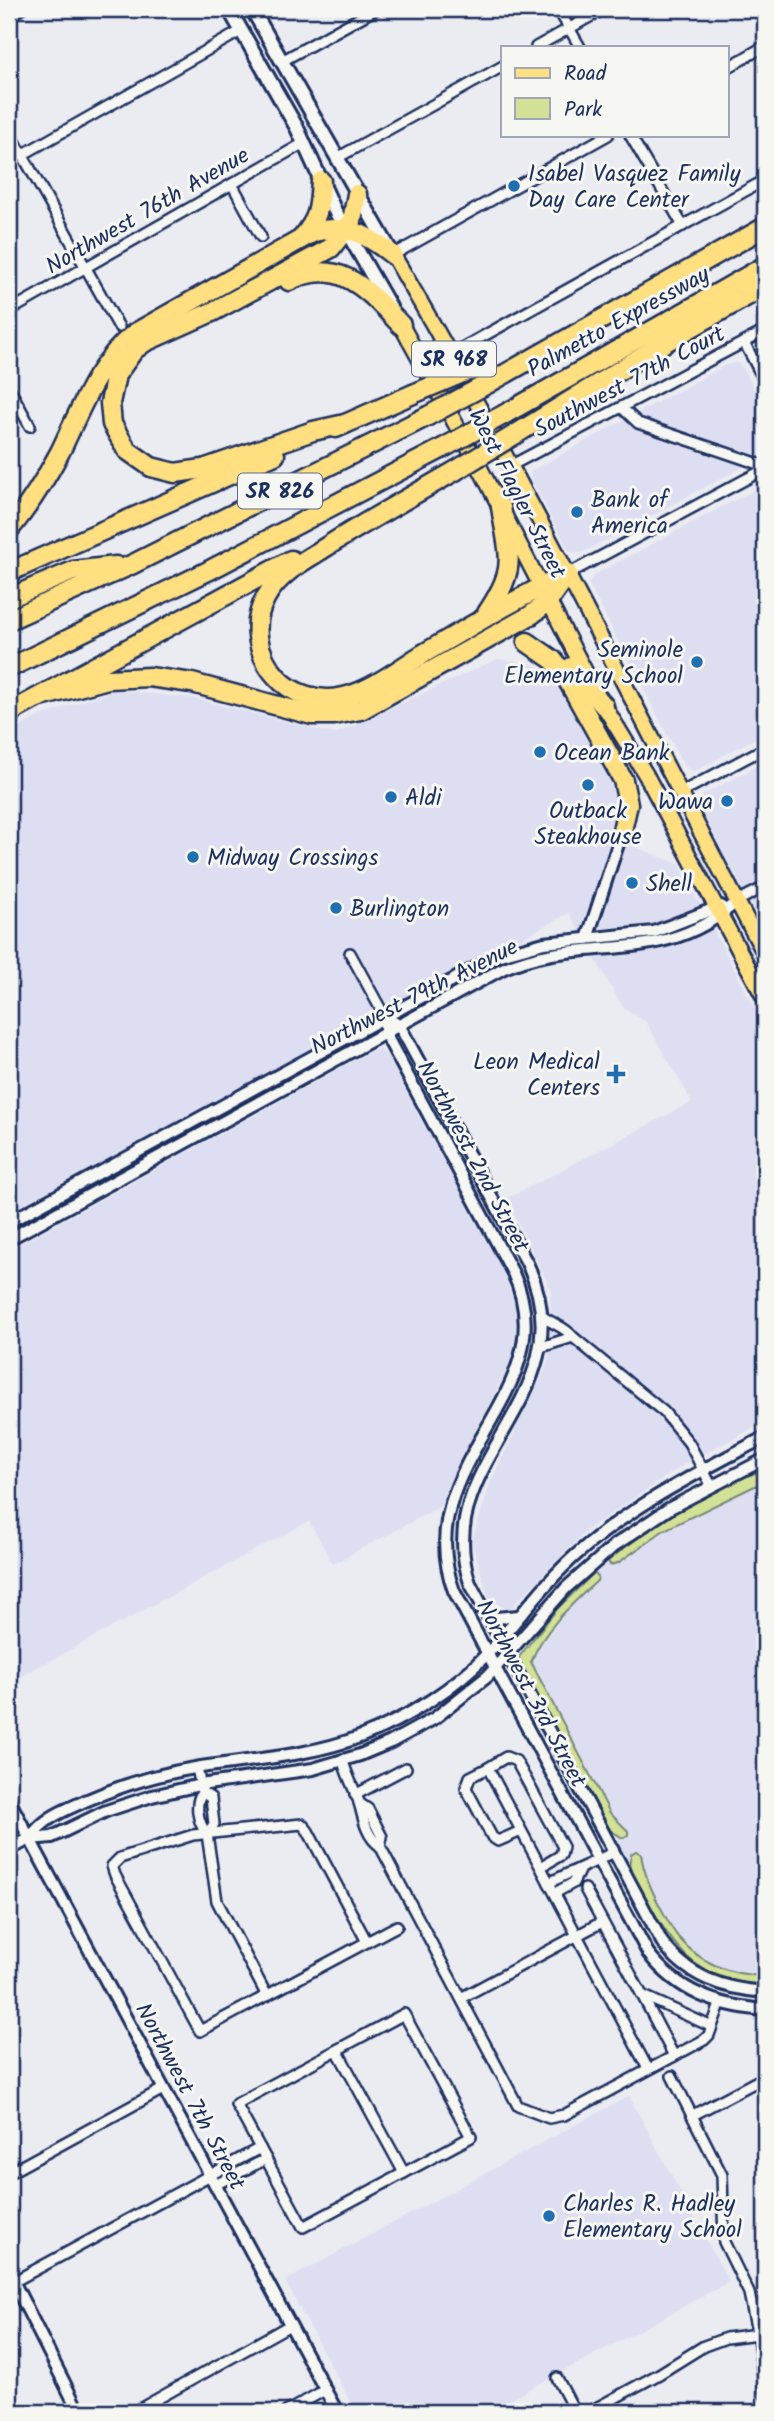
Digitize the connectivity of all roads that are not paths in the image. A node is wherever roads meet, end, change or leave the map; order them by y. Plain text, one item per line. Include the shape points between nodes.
1 (21, 9) edge
2 (229, 9) edge
3 (252, 9) edge
4 (376, 9) edge
5 (558, 9) edge
6 (604, 9) edge
7 (9, 16) edge
8 (570, 29) junction
9 (241, 31) junction
10 (268, 37) junction
11 (538, 46) edge
12 (579, 46) edge
13 (765, 46) edge
14 (282, 61) junction
15 (501, 67) edge
16 (728, 67) edge
17 (9, 131) edge
18 (606, 136) edge
19 (631, 136) edge
20 (304, 143) junction
21 (22, 155) junction
22 (337, 158) junction
23 (765, 180) edge
24 (321, 181) junction
25 (232, 184) junction
26 (357, 194) junction
27 (683, 226) junction
28 (765, 227) edge
29 (345, 230) junction
30 (261, 237) dead end
31 (300, 240) junction
32 (393, 255) junction
33 (765, 266) edge
34 (86, 267) junction
35 (765, 286) edge
36 (258, 287) junction
37 (9, 311) edge
38 (401, 325) junction
39 (119, 327) dead end
40 (765, 331) edge
41 (744, 342) junction
42 (451, 354) junction
43 (485, 376) junction
44 (765, 382) edge
45 (9, 388) edge
46 (621, 407) junction
47 (345, 424) junction
48 (30, 426) dead end
49 (512, 465) junction
50 (765, 467) edge
51 (500, 508) junction
52 (360, 525) junction
53 (9, 530) edge
54 (133, 564) junction
55 (9, 572) edge
56 (568, 575) junction
57 (545, 594) junction
58 (9, 598) edge
59 (483, 618) junction
60 (9, 620) edge
61 (527, 642) junction
62 (475, 646) junction
63 (9, 668) edge
64 (37, 698) junction
65 (604, 706) junction
66 (9, 713) edge
67 (765, 748) edge
68 (680, 793) junction
69 (621, 835) joint
70 (765, 887) edge
71 (737, 901) junction
72 (719, 912) junction
73 (603, 938) junction
74 (587, 939) junction
75 (607, 949) junction
76 (350, 953) dead end
77 (765, 954) edge
78 (765, 999) edge
79 (384, 1017) junction
80 (399, 1025) junction
81 (385, 1034) junction
82 (103, 1171) junction
83 (108, 1184) junction
84 (9, 1222) edge
85 (9, 1239) edge
86 (542, 1316) junction
87 (525, 1317) joint
88 (573, 1337) junction
89 (541, 1347) junction
90 (765, 1437) edge
91 (765, 1458) edge
92 (703, 1470) junction
93 (711, 1485) junction
94 (482, 1608) junction
95 (519, 1616) junction
96 (499, 1640) junction
97 (487, 1654) junction
98 (508, 1656) junction
99 (495, 1669) junction
100 (343, 1761) junction
101 (197, 1768) junction
102 (406, 1768) dead end
103 (488, 1768) junction
104 (201, 1788) junction
105 (357, 1799) junction
106 (9, 1800) edge
107 (521, 1831) junction
108 (207, 1834) junction
109 (29, 1839) junction
110 (9, 1850) edge
111 (612, 1853) junction
112 (597, 1861) junction
113 (541, 1867) junction
114 (579, 1871) junction
115 (549, 1883) junction
116 (585, 1889) dead end
117 (555, 1893) junction
118 (602, 1922) junction
119 (397, 1926) dead end
120 (577, 1936) junction
121 (367, 1942) junction
122 (765, 1992) edge
123 (642, 1995) junction
124 (267, 1996) junction
125 (461, 1998) junction
126 (720, 2004) junction
127 (765, 2010) edge
128 (710, 2026) junction
129 (337, 2050) junction
130 (674, 2056) junction
131 (648, 2069) junction
132 (672, 2076) dead end
133 (765, 2077) edge
134 (163, 2089) junction
135 (693, 2115) junction
136 (260, 2148) junction
137 (266, 2159) junction
138 (9, 2173) edge
139 (404, 2173) junction
140 (209, 2174) junction
141 (215, 2185) junction
142 (11, 2277) edge
143 (290, 2325) junction
144 (758, 2334) junction
145 (557, 2378) dead end
146 (326, 2390) junction
147 (765, 2395) edge
148 (79, 2412) edge
149 (134, 2412) edge
150 (286, 2412) edge
151 (337, 2412) edge
152 (575, 2412) edge
153 (589, 2412) edge

1 - 7 street
2 - 9 main road, West Flagler Street / SR 968
3 - 10 main road, West Flagler Street / SR 968
4 - 14 street
5 - 8 street
6 - 8 street
8 - 11 street
8 - 12 street
9 - 10 main road
9 - 20 main road, West Flagler Street / SR 968
9 - 21 street
10 - 14 main road, West Flagler Street / SR 968
13 - 16 street
14 - 22 main road, West Flagler Street / SR 968
15 - 22 street
17 - 21 street
18 - 32 street
19 - 27 street
20 - 22 main road
20 - 24 main road, West Flagler Street / SR 968
20 - 25 street, Northwest 76th Avenue
21 - 34 street
22 - 26 main road, West Flagler Street / SR 968
23 - 27 street
24 - 29 main road, West Flagler Street / SR 968
24 - 31 highway via 319,212
25 - 30 street
25 - 34 street, Northwest 76th Avenue
26 - 29 highway via 355,212
26 - 32 main road, West Flagler Street / SR 968
27 - 42 street
28 - 43 highway, Palmetto Expressway / SR 826 via 522,365
29 - 31 highway via 326,229
29 - 32 highway via 366,235
29 - 36 highway via 331,248
29 - 38 main road, West Flagler Street / SR 968
31 - 53 highway via 148,325 116,349 98,373 34,498
32 - 42 main road, West Flagler Street / SR 968
33 - 63 highway, Palmetto Expressway / SR 826, bridge via 443,448
34 - 37 street, Northwest 76th Avenue
34 - 39 street
35 - 52 highway, bridge
36 - 38 highway via 319,271 334,273 369,293
36 - 47 highway via 145,342 128,357 116,375 110,403 120,440 134,457 151,467 184,473 313,430
38 - 51 main road, West Flagler Street / SR 968
40 - 41 street, Southwest 77th Court
41 - 44 street
41 - 46 street, Southwest 77th Court
42 - 49 main road, West Flagler Street / SR 968
43 - 47 highway, bridge via 465,372
43 - 54 highway, Palmetto Expressway / SR 826, bridge via 426,416
45 - 48 street
46 - 49 street, Southwest 77th Court
46 - 50 street via 638,423
47 - 55 highway
49 - 56 main road, West Flagler Street / SR 968
50 - 56 street
51 - 57 main road, West Flagler Street / SR 968
51 - 59 highway via 509,571
52 - 59 highway via 289,570 265,597 258,623 260,651 267,666 292,690 315,698 345,697
52 - 64 highway
54 - 58 highway via 73,571
54 - 60 highway, Palmetto Expressway / SR 826
56 - 57 highway
56 - 68 main road, West Flagler Street / SR 968
57 - 59 highway
57 - 62 highway via 531,615
57 - 65 main road, West Flagler Street / SR 968
61 - 62 highway
61 - 65 highway via 556,652
61 - 69 highway via 563,672 621,774 628,804
62 - 64 highway via 383,699 334,715 294,712 192,683 149,677 98,681
64 - 66 highway
65 - 72 main road, West Flagler Street / SR 968
67 - 68 street
68 - 71 main road, West Flagler Street / SR 968
69 - 74 street
70 - 71 street
71 - 72 street, Northwest 79th Avenue
71 - 77 main road, West Flagler Street / SR 968
72 - 73 street, Northwest 79th Avenue via 638,935
72 - 75 street, Northwest 79th Avenue via 694,930 662,942
72 - 78 main road, West Flagler Street / SR 968
73 - 74 street, Northwest 79th Avenue
73 - 75 street
74 - 79 street, Northwest 79th Avenue via 501,954
75 - 80 street, Northwest 79th Avenue via 525,959
76 - 79 street, Northwest 2nd Street
79 - 80 street
79 - 81 street, Northwest 2nd Street
79 - 82 street, Northwest 79th Avenue
80 - 81 street, Northwest 79th Avenue
80 - 86 street, Northwest 2nd Street via 527,1263
81 - 83 street, Northwest 79th Avenue
81 - 87 street, Northwest 2nd Street via 513,1273
82 - 83 street
82 - 84 street, Northwest 79th Avenue
83 - 85 street, Northwest 79th Avenue
86 - 88 street
86 - 89 street, Northwest 2nd Street
87 - 97 street, Northwest 3rd Street via 518,1367 457,1482 446,1523 451,1584
88 - 89 street
88 - 92 street via 664,1412
89 - 94 street, Northwest 3rd Street via 533,1378 464,1517 464,1564
90 - 92 street
91 - 93 street
92 - 93 street
92 - 95 street via 645,1502 594,1539
93 - 98 street via 655,1516 595,1560
94 - 95 street via 496,1618
94 - 96 street, Northwest 3rd Street
95 - 96 street
96 - 97 street
96 - 98 street, Northwest 3rd Street
97 - 99 street, Northwest 3rd Street
97 - 101 street via 429,1700 364,1735 293,1756
98 - 99 street
98 - 111 street, Northwest 3rd Street
99 - 100 street via 435,1718
99 - 112 street, Northwest 3rd Street
100 - 104 street
100 - 105 street
101 - 104 street
101 - 109 street via 94,1797 43,1821
102 - 105 street
103 - 107 street
103 - 107 street via 466,1784 479,1812 495,1840
103 - 113 street via 506,1758 516,1761 563,1847 559,1858
104 - 108 street via 197,1800 200,1826
104 - 109 street via 121,1805 52,1837
105 - 125 street via 373,1842 380,1846
106 - 109 street, Northwest 7th Street
107 - 113 street
108 - 121 street via 302,1824
108 - 124 street via 217,1901
108 - 124 street via 120,1858 113,1866 115,1875 200,2031
109 - 110 street
109 - 134 street, Northwest 7th Street
111 - 112 street
111 - 122 street, Northwest 3rd Street via 662,1942 685,1967 732,1989
112 - 114 street
112 - 126 street, Northwest 3rd Street via 653,1959 683,1987
113 - 115 street
114 - 115 street
114 - 117 street via 573,1883
115 - 117 street
116 - 118 street
117 - 120 street
118 - 120 street
118 - 123 street
119 - 121 street
120 - 125 street
120 - 131 street
121 - 124 street
123 - 128 street
123 - 130 street
125 - 131 street via 515,2103 522,2108 559,2117
126 - 127 street, Northwest 3rd Street
126 - 128 street
128 - 130 street via 707,2038
129 - 136 street via 236,2104
129 - 139 street
129 - 139 street via 404,2014 471,2137
130 - 131 street
132 - 135 street
133 - 135 street
134 - 138 street
134 - 140 street, Northwest 7th Street
135 - 144 street via 722,2175 724,2242 749,2293
136 - 137 street
136 - 140 street
137 - 139 street via 303,2227
137 - 141 street
140 - 141 street, Northwest 7th Street
140 - 142 street
141 - 143 street, Northwest 7th Street
142 - 148 street
143 - 146 street, Northwest 7th Street
143 - 149 street
144 - 147 street
144 - 153 street via 704,2346
145 - 152 street
146 - 150 street
146 - 151 street, Northwest 7th Street

